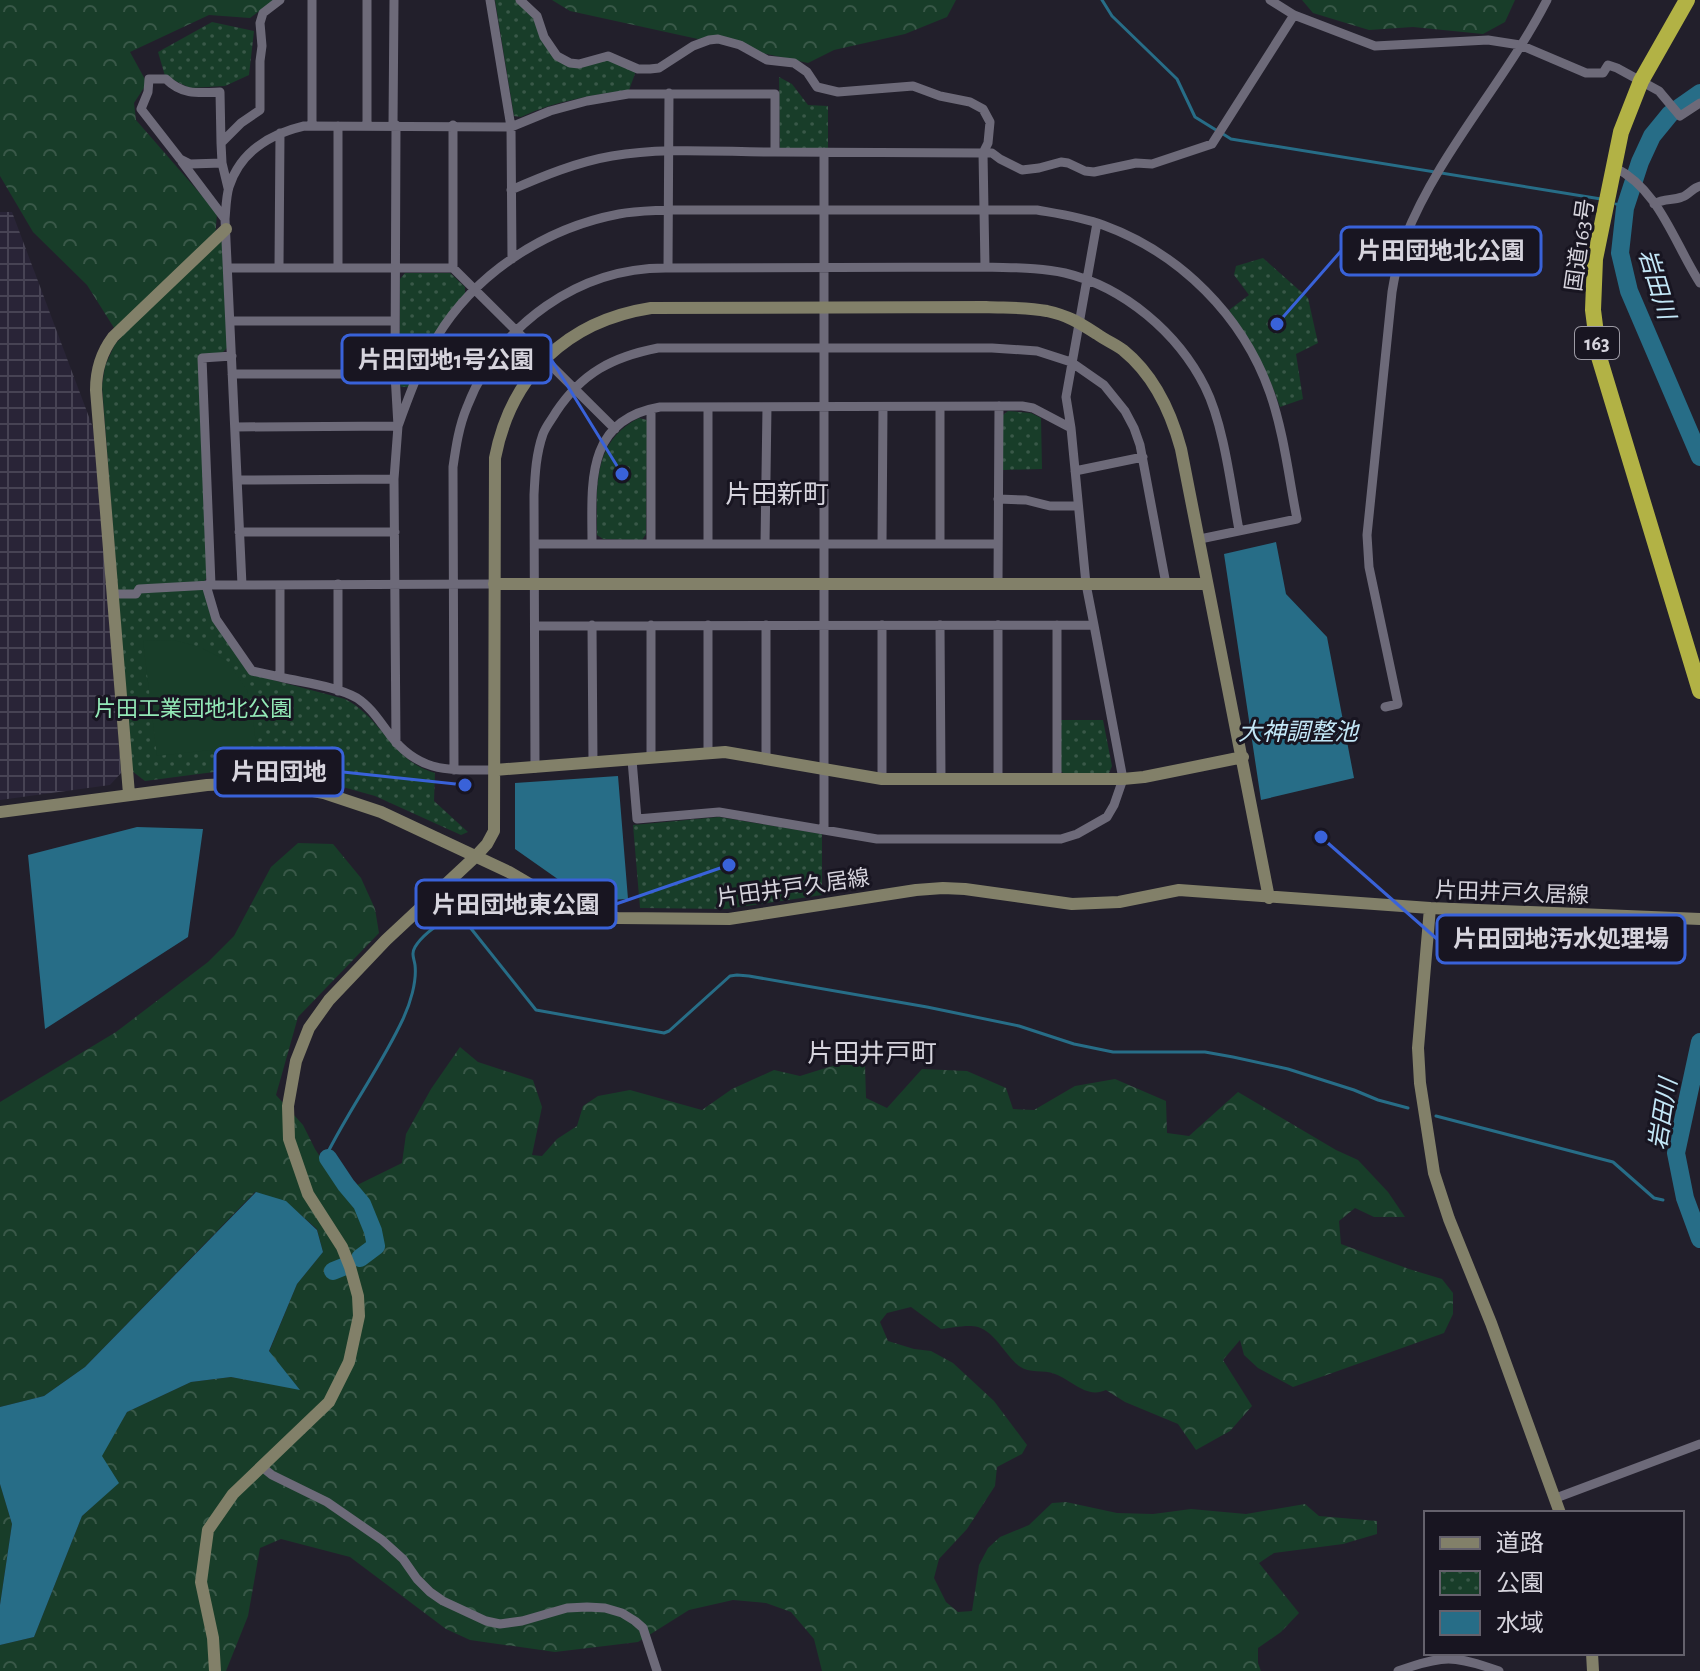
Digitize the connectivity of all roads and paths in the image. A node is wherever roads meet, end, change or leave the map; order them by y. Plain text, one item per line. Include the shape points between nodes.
1 (280, 0) edge
2 (312, 0) edge
3 (367, 0) edge
4 (394, 0) edge
5 (490, 0) edge
6 (520, 0) edge
7 (1270, 0) edge
8 (1547, 0) edge
9 (1687, 0) edge
10 (1294, 15) junction
11 (1520, 45) junction
12 (1641, 81) junction
13 (669, 93) junction
14 (1700, 103) edge
15 (367, 125) junction
16 (394, 125) junction
17 (453, 125) junction
18 (312, 126) junction
19 (338, 126) junction
20 (511, 127) junction
21 (280, 133) junction
22 (221, 143) junction
23 (669, 152) junction
24 (775, 152) junction
25 (824, 152) junction
26 (983, 153) junction
27 (180, 159) junction
28 (222, 163) junction
29 (1621, 171) junction
30 (1700, 186) edge
31 (228, 188) junction
32 (511, 190) junction
33 (1654, 204) junction
34 (668, 210) junction
35 (824, 210) junction
36 (984, 210) junction
37 (1097, 223) junction
38 (226, 224) junction
39 (512, 259) junction
40 (279, 267) junction
41 (338, 267) junction
42 (985, 267) junction
43 (228, 268) junction
44 (395, 268) junction
45 (453, 268) junction
46 (668, 268) junction
47 (824, 268) junction
48 (1086, 279) junction
49 (1700, 283) edge
50 (474, 289) junction
51 (824, 308) junction
52 (230, 321) junction
53 (395, 321) junction
54 (1079, 321) junction
55 (516, 331) junction
56 (824, 349) junction
57 (232, 356) junction
58 (545, 359) junction
59 (1071, 362) junction
60 (232, 374) junction
61 (395, 374) junction
62 (574, 389) junction
63 (999, 406) junction
64 (708, 407) junction
65 (767, 407) junction
66 (824, 407) junction
67 (883, 407) junction
68 (940, 407) junction
69 (651, 409) junction
70 (398, 426) junction
71 (235, 427) junction
72 (1071, 428) junction
73 (615, 429) junction
74 (1143, 457) junction
75 (1075, 471) junction
76 (394, 479) junction
77 (237, 480) junction
78 (998, 499) junction
79 (1077, 506) junction
80 (1239, 530) junction
81 (239, 532) junction
82 (395, 532) junction
83 (1200, 539) junction
84 (535, 544) junction
85 (592, 544) junction
86 (651, 544) junction
87 (708, 544) junction
88 (765, 544) junction
89 (824, 544) junction
90 (882, 544) junction
91 (940, 544) junction
92 (998, 544) junction
93 (338, 584) junction
94 (395, 584) junction
95 (453, 584) junction
96 (494, 584) junction
97 (534, 584) junction
98 (824, 584) junction
99 (998, 584) junction
100 (1086, 584) junction
101 (1166, 584) junction
102 (1207, 584) junction
103 (208, 585) junction
104 (242, 585) junction
105 (280, 585) junction
106 (113, 594) junction
107 (592, 625) junction
108 (651, 625) junction
109 (708, 625) junction
110 (766, 625) junction
111 (824, 625) junction
112 (882, 625) junction
113 (940, 625) junction
114 (998, 625) junction
115 (1057, 625) junction
116 (1094, 625) junction
117 (535, 626) junction
118 (1694, 653) edge
119 (280, 677) junction
120 (338, 691) junction
121 (1700, 691) edge
122 (1385, 707) dead end
123 (396, 743) junction
124 (708, 753) junction
125 (1243, 757) junction
126 (651, 758) junction
127 (766, 759) junction
128 (632, 760) junction
129 (593, 763) junction
130 (535, 768) junction
131 (824, 769) junction
132 (454, 770) junction
133 (495, 770) junction
134 (882, 779) junction
135 (941, 779) junction
136 (998, 779) junction
137 (1057, 779) junction
138 (1123, 779) junction
139 (129, 794) junction
140 (0, 812) edge
141 (824, 830) junction
142 (475, 857) junction
143 (1269, 898) junction
144 (1430, 908) junction
145 (1700, 919) edge
146 (1700, 1444) edge
147 (262, 1467) junction
148 (1556, 1498) junction
149 (1559, 1511) edge
150 (215, 1671) edge
151 (657, 1671) edge
152 (1398, 1671) edge
153 (1499, 1671) edge

1 - 22 street via 263,13 260,23 260,110
2 - 18 street
3 - 15 street
4 - 16 street
5 - 20 street
6 - 26 street via 537,16 557,56 570,63 608,56 638,69 659,68 693,46 718,39 767,60 794,63 817,87 828,90 917,87 970,102 983,109 990,122
7 - 10 street
8 - 11 street
9 - 12 highway, 国道163号 / 163
10 - 11 street via 1375,46 1488,40
10 - 26 street via 1212,144 1152,164 1094,172 1061,162 1022,170
11 - 12 street via 1586,73 1603,73 1608,65
11 - 122 street via 1441,168 1397,264 1367,535 1398,704
12 - 14 street via 1659,91 1680,116
12 - 29 highway, 国道163号 / 163 via 1621,132
13 - 20 street via 587,101
13 - 23 street
13 - 24 street via 775,94
15 - 16 street
15 - 19 street
16 - 17 street
16 - 44 street
17 - 20 street
17 - 45 street
18 - 19 street
18 - 21 street
19 - 41 street
20 - 32 street
21 - 31 street via 252,150
21 - 40 street
22 - 27 street via 220,92 188,93 166,79 149,79 141,109
22 - 28 street
23 - 24 street
23 - 32 street via 612,156
23 - 34 street
24 - 25 street
25 - 26 street
25 - 35 street
26 - 36 street
27 - 28 street via 190,164
27 - 38 street
28 - 31 street
29 - 33 street
29 - 118 highway, 国道163号 / 163 via 1595,259 1595,331 1620,429
30 - 33 street via 1684,197
31 - 38 street
32 - 39 street
33 - 49 street
34 - 35 street
34 - 39 street via 620,214 573,226
34 - 46 street
35 - 36 street
35 - 47 street
36 - 37 street via 1037,210
36 - 42 street
37 - 48 street
37 - 80 street via 1155,250 1192,278 1234,322 1257,362 1274,405 1297,519
38 - 43 street
38 - 106 street via 113,337 101,358 96,390
39 - 50 street
40 - 41 street
40 - 43 street
41 - 44 street
42 - 47 street
42 - 48 street via 1038,269
43 - 52 street
44 - 45 street
44 - 53 street
45 - 50 street
46 - 47 street
46 - 55 street via 596,279 555,300
47 - 51 street
48 - 54 street
48 - 80 street via 1154,321 1194,368 1218,423
50 - 55 street
50 - 70 street via 432,346
51 - 54 street via 1015,308
51 - 56 street
51 - 58 street via 637,310 596,323
52 - 53 street
52 - 57 street
53 - 61 street
54 - 59 street
54 - 83 street via 1122,349 1157,391 1174,422
55 - 58 street
55 - 95 street via 480,379 457,438
56 - 59 street via 1016,349
56 - 62 street via 658,348 615,360
56 - 66 street
57 - 60 street
57 - 103 street via 202,358
58 - 62 street
58 - 96 street via 517,396 497,446
59 - 72 street via 1066,397
59 - 74 street via 1115,396
60 - 61 street
60 - 71 street
61 - 70 street
62 - 73 street
62 - 84 street via 544,431 536,464
63 - 68 street
63 - 72 street via 1033,408
63 - 78 street
64 - 65 street
64 - 69 street
64 - 87 street
65 - 66 street
65 - 88 street
66 - 67 street
66 - 89 street
67 - 68 street
67 - 90 street
68 - 91 street
69 - 73 street
69 - 86 street
70 - 71 street
70 - 76 street
71 - 77 street
72 - 75 street
73 - 85 street via 594,467
74 - 75 street
74 - 101 street
75 - 79 street
76 - 77 street
76 - 82 street
77 - 81 street
78 - 79 street
78 - 92 street
79 - 100 street
80 - 83 street
81 - 82 street
81 - 104 street
82 - 94 street
83 - 102 street
84 - 85 street
84 - 97 street
85 - 86 street
86 - 87 street
87 - 88 street
88 - 89 street
89 - 90 street
89 - 98 street
90 - 91 street
91 - 92 street
92 - 99 street
93 - 94 street
93 - 105 street
93 - 120 street
94 - 95 street
94 - 123 street
95 - 96 street
95 - 132 street
96 - 97 street
96 - 133 street
97 - 98 street
97 - 117 street
98 - 99 street
98 - 111 street
99 - 100 street
100 - 101 street
100 - 116 street
101 - 102 street
102 - 125 street
103 - 104 street
103 - 106 street
103 - 119 street via 216,619 252,671
104 - 105 street
105 - 119 street
106 - 139 street
107 - 108 street
107 - 117 street
107 - 129 street
108 - 109 street
108 - 126 street
109 - 110 street
109 - 124 street
110 - 111 street
110 - 127 street
111 - 112 street
111 - 131 street
112 - 113 street
112 - 134 street
113 - 114 street
113 - 135 street
114 - 115 street
114 - 136 street
115 - 116 street
115 - 137 street
116 - 138 street
117 - 130 street
118 - 121 highway, 国道163号 / 163
119 - 120 street
120 - 123 street via 367,706
123 - 132 street via 430,766
124 - 126 street
124 - 127 street
125 - 138 street
125 - 143 street
126 - 128 street
127 - 131 street
128 - 129 street
128 - 141 street via 637,819 719,812
129 - 130 street
130 - 133 street
131 - 134 street
131 - 141 street
132 - 133 street
133 - 142 street via 494,831
134 - 135 street
135 - 136 street
136 - 137 street
137 - 138 street
138 - 141 street via 1107,817 1067,838 877,839
139 - 140 street, 片田井戸久居線
139 - 142 street, 片田井戸久居線 via 234,783 311,790 381,812
142 - 143 street, 片田井戸久居線 via 577,912 618,918 729,919 943,888 1072,904 1119,902 1179,890
142 - 147 street via 329,1000 302,1043 291,1080 289,1139 308,1194 350,1267 359,1316 349,1362 329,1402
143 - 144 street, 片田井戸久居線
144 - 145 street, 片田井戸久居線
144 - 148 street via 1418,1048 1434,1173
146 - 148 street
147 - 150 street via 233,1494 208,1530 201,1582
147 - 151 street via 382,1540 443,1601 500,1624 567,1608 622,1613 643,1628
148 - 149 street
152 - 153 street via 1446,1658

